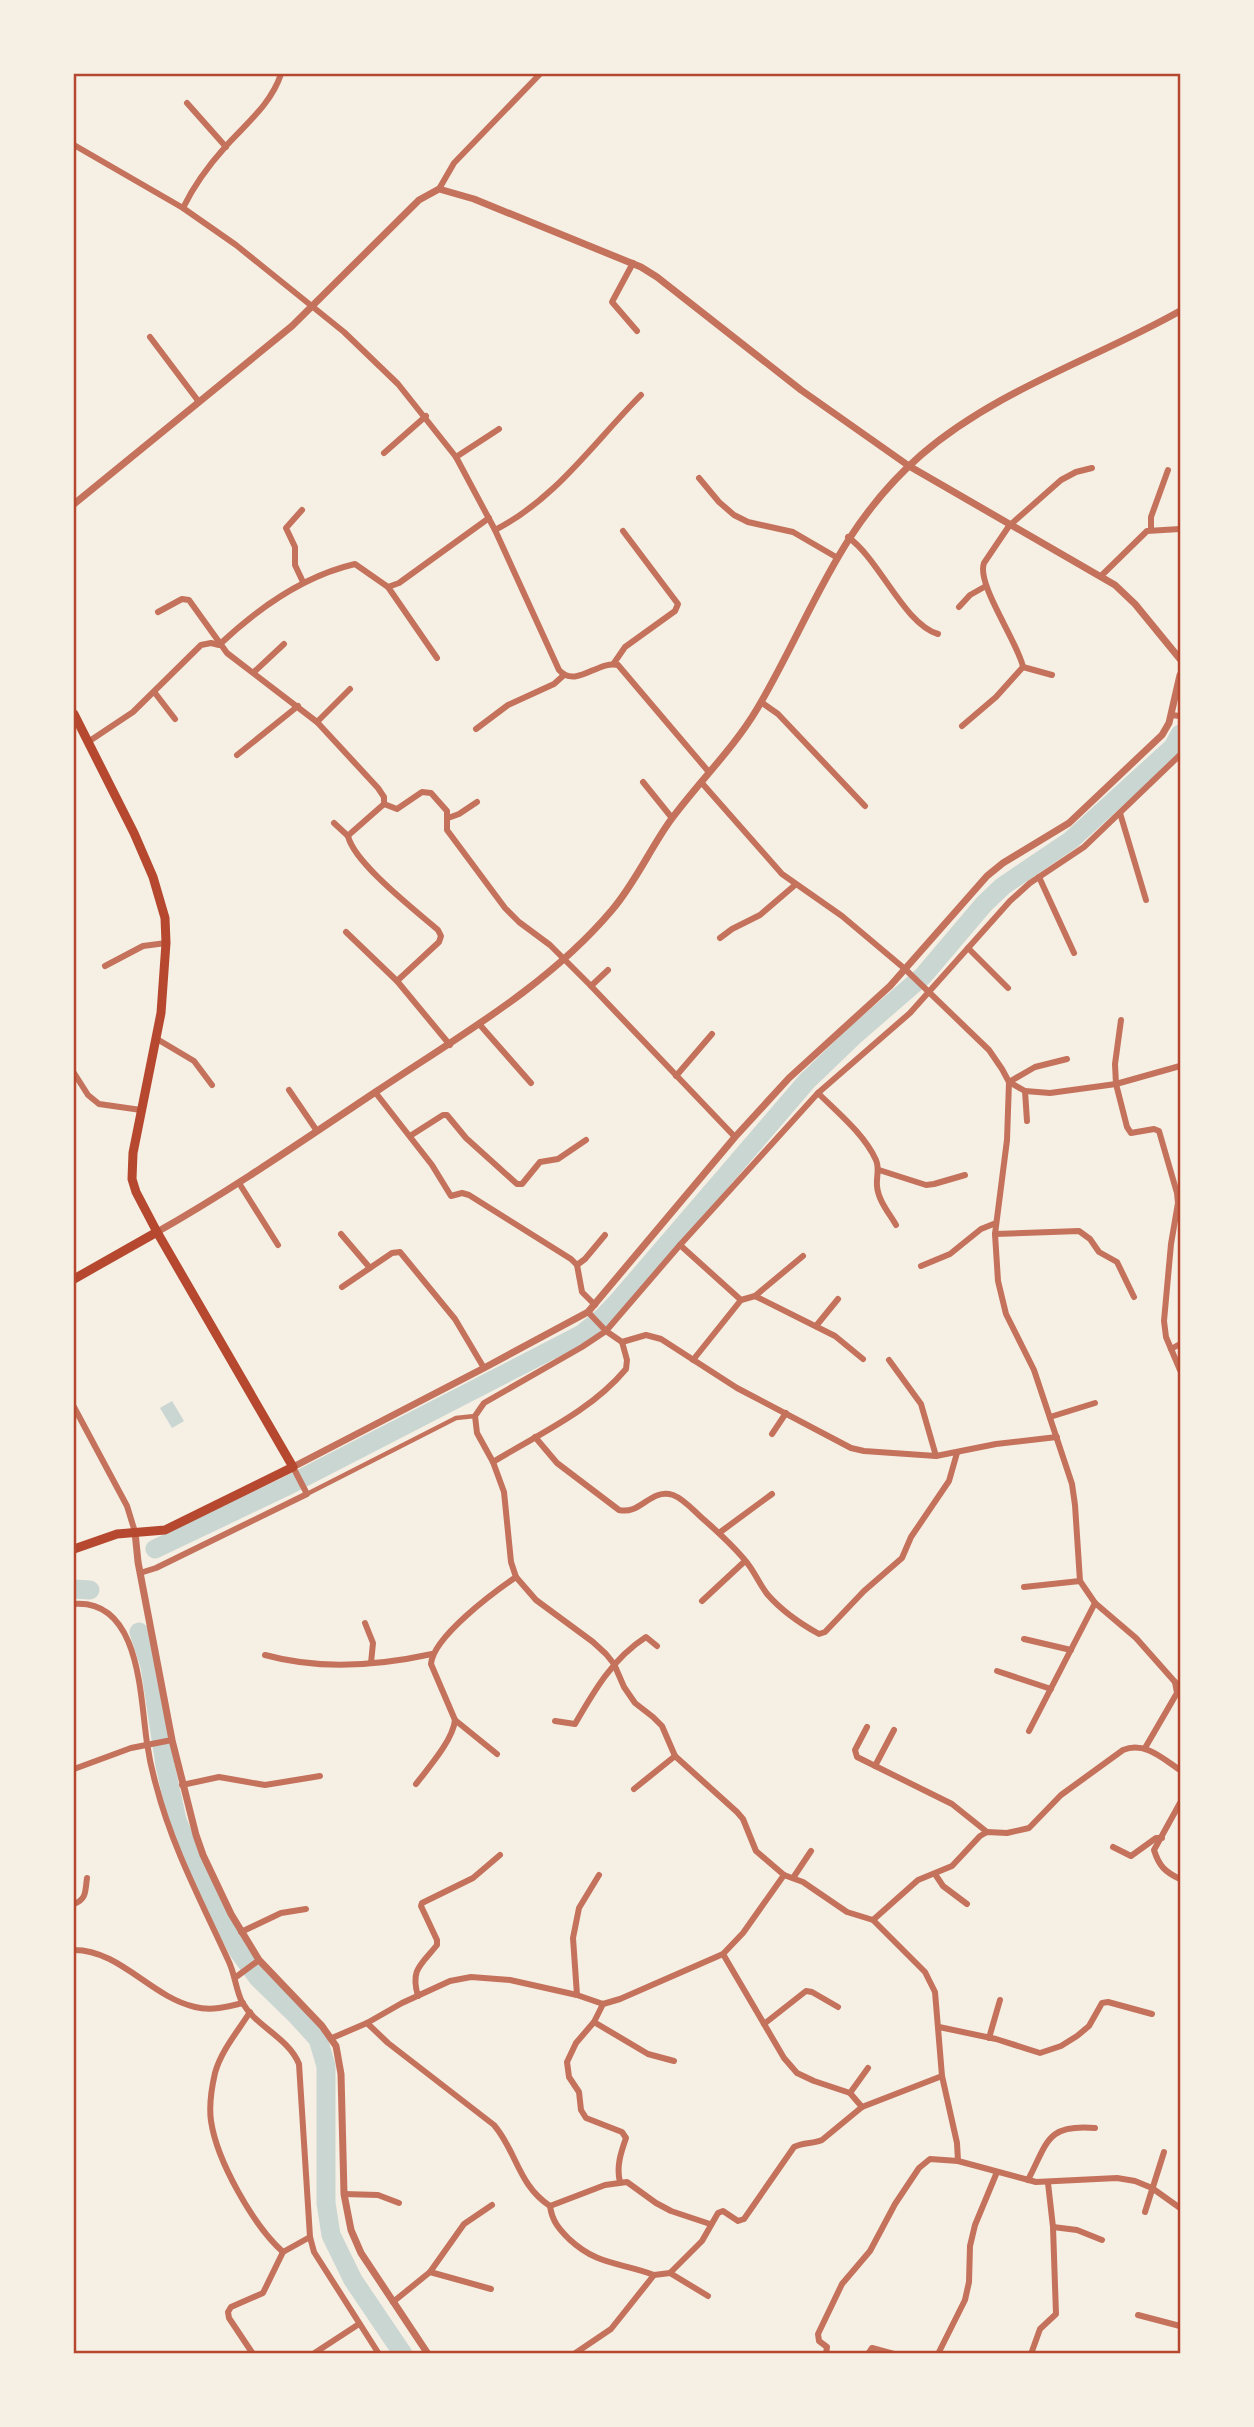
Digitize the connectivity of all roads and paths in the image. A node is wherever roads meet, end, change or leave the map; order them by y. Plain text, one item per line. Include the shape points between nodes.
1 (281, 74) edge
2 (540, 74) edge
3 (187, 103) dead end
4 (77, 147) edge
5 (226, 147) junction
6 (74, 158) edge
7 (439, 189) junction
8 (183, 208) junction
9 (634, 263) junction
10 (313, 306) junction
11 (1181, 311) edge
12 (637, 331) dead end
13 (150, 337) dead end
14 (641, 395) dead end
15 (199, 402) junction
16 (426, 416) junction
17 (499, 429) dead end
18 (384, 453) dead end
19 (456, 457) junction
20 (909, 466) junction
21 (1092, 468) dead end
22 (1168, 470) dead end
23 (699, 478) dead end
24 (74, 504) edge
25 (302, 510) dead end
26 (489, 518) junction
27 (1009, 526) junction
28 (1151, 529) junction
29 (1181, 529) edge
30 (495, 530) junction
31 (623, 531) dead end
32 (848, 537) junction
33 (836, 557) junction
34 (1101, 576) junction
35 (303, 582) junction
36 (986, 586) junction
37 (388, 587) junction
38 (959, 607) dead end
39 (158, 612) dead end
40 (938, 634) dead end
41 (284, 644) dead end
42 (219, 645) junction
43 (437, 658) dead end
44 (1181, 659) edge
45 (614, 663) junction
46 (1023, 667) junction
47 (254, 672) junction
48 (564, 675) junction
49 (1052, 675) dead end
50 (1181, 675) edge
51 (351, 689) dead end
52 (155, 692) junction
53 (761, 702) junction
54 (298, 706) junction
55 (74, 714) edge
56 (1177, 716) edge
57 (175, 719) dead end
58 (317, 722) junction
59 (962, 726) dead end
60 (477, 729) dead end
61 (88, 742) junction
62 (237, 755) dead end
63 (1181, 755) edge
64 (708, 771) junction
65 (643, 782) dead end
66 (701, 782) junction
67 (477, 802) dead end
68 (384, 804) junction
69 (865, 806) dead end
70 (1120, 813) junction
71 (448, 818) junction
72 (672, 818) junction
73 (334, 823) dead end
74 (348, 836) junction
75 (1039, 877) junction
76 (795, 885) junction
77 (1146, 900) dead end
78 (346, 932) dead end
79 (720, 938) dead end
80 (166, 943) junction
81 (968, 948) junction
82 (1074, 953) dead end
83 (563, 959) junction
84 (104, 965) dead end
85 (905, 969) junction
86 (608, 970) dead end
87 (397, 981) junction
88 (591, 986) junction
89 (1009, 988) dead end
90 (929, 992) junction
91 (1121, 1020) dead end
92 (480, 1025) junction
93 (712, 1034) dead end
94 (157, 1039) junction
95 (450, 1045) junction
96 (1067, 1059) dead end
97 (1181, 1066) edge
98 (74, 1073) edge
99 (676, 1076) junction
100 (1009, 1082) junction
101 (531, 1083) dead end
102 (1116, 1084) junction
103 (212, 1085) dead end
104 (289, 1090) dead end
105 (1025, 1091) junction
106 (375, 1092) junction
107 (818, 1093) junction
108 (141, 1110) junction
109 (1027, 1121) dead end
110 (317, 1131) junction
111 (410, 1136) junction
112 (735, 1137) junction
113 (586, 1140) dead end
114 (879, 1170) junction
115 (965, 1174) dead end
116 (239, 1183) junction
117 (1178, 1184) edge
118 (996, 1223) junction
119 (896, 1225) dead end
120 (157, 1232) junction
121 (341, 1234) dead end
122 (995, 1234) junction
123 (605, 1235) dead end
124 (278, 1245) dead end
125 (680, 1245) junction
126 (803, 1256) dead end
127 (577, 1265) junction
128 (921, 1266) dead end
129 (370, 1268) junction
130 (74, 1279) edge
131 (342, 1287) dead end
132 (755, 1296) junction
133 (1134, 1297) dead end
134 (838, 1298) dead end
135 (741, 1300) junction
136 (595, 1305) junction
137 (588, 1312) junction
138 (816, 1326) junction
139 (606, 1331) junction
140 (622, 1342) junction
141 (1181, 1344) edge
142 (1171, 1349) junction
143 (863, 1359) dead end
144 (692, 1360) junction
145 (888, 1360) dead end
146 (484, 1368) junction
147 (1181, 1370) edge
148 (1095, 1404) dead end
149 (74, 1407) edge
150 (786, 1413) junction
151 (475, 1416) junction
152 (1050, 1417) junction
153 (772, 1434) dead end
154 (535, 1437) junction
155 (1057, 1437) junction
156 (957, 1454) junction
157 (936, 1456) junction
158 (493, 1462) junction
159 (295, 1470) junction
160 (772, 1493) dead end
161 (307, 1494) junction
162 (135, 1532) junction
163 (719, 1533) junction
164 (74, 1549) edge
165 (746, 1561) junction
166 (140, 1573) junction
167 (516, 1577) junction
168 (1080, 1581) junction
169 (1024, 1587) dead end
170 (702, 1601) dead end
171 (1096, 1603) junction
172 (74, 1604) edge
173 (365, 1623) dead end
174 (1024, 1639) dead end
175 (657, 1646) dead end
176 (1071, 1650) junction
177 (432, 1654) junction
178 (265, 1655) dead end
179 (371, 1663) junction
180 (614, 1664) junction
181 (997, 1671) dead end
182 (1178, 1679) edge
183 (1051, 1689) junction
184 (455, 1720) junction
185 (555, 1721) dead end
186 (867, 1727) dead end
187 (894, 1730) dead end
188 (1029, 1731) dead end
189 (170, 1741) junction
190 (151, 1744) junction
191 (1145, 1748) junction
192 (497, 1754) dead end
193 (675, 1756) junction
194 (875, 1766) junction
195 (74, 1769) edge
196 (1181, 1770) edge
197 (320, 1776) dead end
198 (416, 1784) dead end
199 (182, 1785) junction
200 (634, 1789) dead end
201 (1181, 1803) edge
202 (988, 1832) junction
203 (1162, 1838) junction
204 (1113, 1847) dead end
205 (811, 1851) dead end
206 (500, 1854) dead end
207 (935, 1874) junction
208 (599, 1875) dead end
209 (784, 1875) junction
210 (87, 1878) dead end
211 (793, 1878) junction
212 (1181, 1879) edge
213 (74, 1904) edge
214 (967, 1904) dead end
215 (306, 1909) dead end
216 (873, 1920) junction
217 (241, 1932) junction
218 (74, 1950) edge
219 (723, 1954) junction
220 (258, 1961) junction
221 (236, 1977) junction
222 (577, 1995) junction
223 (418, 1996) junction
224 (1000, 2000) dead end
225 (243, 2003) junction
226 (603, 2004) junction
227 (838, 2007) dead end
228 (250, 2012) junction
229 (1152, 2014) dead end
230 (594, 2022) junction
231 (367, 2023) junction
232 (764, 2024) junction
233 (939, 2027) junction
234 (332, 2038) junction
235 (989, 2038) junction
236 (674, 2061) dead end
237 (867, 2068) dead end
238 (942, 2076) junction
239 (850, 2093) junction
240 (862, 2107) junction
241 (1095, 2128) dead end
242 (1164, 2152) dead end
243 (958, 2161) junction
244 (997, 2172) junction
245 (1028, 2180) junction
246 (621, 2182) junction
247 (1048, 2183) junction
248 (1152, 2188) junction
249 (344, 2194) junction
250 (399, 2203) dead end
251 (492, 2205) dead end
252 (550, 2206) junction
253 (1181, 2208) edge
254 (1145, 2212) dead end
255 (710, 2224) junction
256 (1053, 2227) junction
257 (310, 2237) junction
258 (1102, 2240) dead end
259 (283, 2252) junction
260 (430, 2272) junction
261 (670, 2273) junction
262 (654, 2275) junction
263 (491, 2289) dead end
264 (708, 2296) dead end
265 (393, 2302) junction
266 (1138, 2315) dead end
267 (359, 2324) junction
268 (1181, 2326) edge
269 (253, 2354) edge
270 (313, 2354) edge
271 (379, 2354) edge
272 (428, 2354) edge
273 (574, 2354) edge
274 (826, 2354) edge
275 (868, 2354) edge
276 (894, 2354) edge
277 (938, 2354) edge
278 (1031, 2354) edge

1 - 5 street via 256,117
2 - 7 street via 454,163
3 - 5 street
4 - 6 street
4 - 8 street
5 - 8 street
7 - 9 street
7 - 10 street via 419,200
8 - 10 street
9 - 12 street via 612,302
9 - 20 street
10 - 15 street
10 - 16 street via 372,358
11 - 20 street via 996,404
13 - 15 street
14 - 30 street via 546,496
15 - 24 street
16 - 18 street
16 - 19 street
17 - 19 street
19 - 26 street
20 - 27 street
20 - 32 street
21 - 27 street via 1062,480
22 - 28 street
23 - 33 street via 734,515 793,532
25 - 35 street via 286,528
26 - 30 street
26 - 37 street
27 - 34 street
27 - 36 street via 982,568
28 - 29 street
28 - 34 street
30 - 48 street
31 - 45 street via 678,604 625,648
32 - 33 street
32 - 40 street via 865,551 916,619
33 - 53 street
34 - 44 street via 1135,604
35 - 37 street via 355,564
35 - 42 street
36 - 38 street
36 - 46 street
37 - 43 street
39 - 42 street via 189,600
41 - 47 street
42 - 47 street
42 - 52 street via 201,645
45 - 48 street via 573,678
45 - 64 street
46 - 49 street
46 - 59 street
47 - 54 street
48 - 60 street via 508,705
50 - 56 street
51 - 58 street
52 - 57 street
52 - 61 street
53 - 64 street
53 - 69 street
54 - 58 street
54 - 62 street
55 - 61 main road
56 - 85 street via 1069,823 987,876
58 - 68 street via 378,788
61 - 80 main road via 153,877 164,911
63 - 70 street
64 - 66 street
65 - 72 street
66 - 72 street
66 - 76 street
67 - 71 street
68 - 71 street via 397,809 428,791
68 - 74 street
70 - 75 street via 1084,847
70 - 77 street
71 - 83 street via 447,830 505,908
72 - 83 street via 612,910
73 - 74 street
74 - 87 street via 355,852 441,936
75 - 81 street via 1010,901
75 - 82 street
76 - 79 street via 760,915
76 - 85 street via 842,916
78 - 87 street
80 - 84 street via 143,946
80 - 94 main road
81 - 89 street
81 - 90 street
83 - 88 street
83 - 92 street
85 - 90 street
85 - 112 street via 798,1069
86 - 88 street
87 - 95 street
88 - 99 street
90 - 100 street via 989,1051
90 - 107 street
91 - 102 street
92 - 95 street
92 - 101 street
93 - 99 street
94 - 103 street via 194,1061
94 - 108 main road
95 - 106 street
96 - 100 street via 1035,1067
97 - 102 street
98 - 108 street via 99,1104
99 - 112 street
100 - 105 street
100 - 118 street
102 - 105 street via 1050,1093
102 - 117 street via 1128,1131 1160,1132
104 - 110 street
105 - 109 street
106 - 110 street
106 - 111 street
107 - 114 street via 861,1137
107 - 125 street
108 - 120 main road via 132,1179
110 - 116 street
111 - 113 street via 447,1115 517,1184 540,1162 558,1159
111 - 127 street via 451,1196 469,1195
112 - 136 street
114 - 115 street via 926,1185
114 - 119 street via 878,1195
116 - 120 street
116 - 124 street
117 - 142 street via 1164,1321
118 - 122 street
118 - 128 street via 981,1228 950,1254
120 - 130 main road
120 - 159 main road
121 - 129 street
122 - 133 street via 1079,1231 1117,1262
122 - 152 street via 1001,1298
123 - 127 street
125 - 135 street
125 - 139 street
126 - 132 street
127 - 136 street via 582,1292
129 - 131 street
129 - 146 street via 400,1252 455,1319
132 - 135 street
132 - 138 street
134 - 138 street
135 - 144 street
136 - 137 street
137 - 139 street
137 - 146 street
138 - 143 street
139 - 140 street
139 - 151 street via 484,1404
140 - 144 street via 653,1336
140 - 154 street via 626,1369 589,1404
141 - 142 street
142 - 147 street
144 - 150 street
145 - 157 street via 921,1404
146 - 159 street
148 - 152 street
149 - 162 street via 127,1506
150 - 153 street
150 - 157 street via 851,1448
151 - 158 street via 477,1433
151 - 161 street via 456,1418
152 - 155 street
154 - 158 street
154 - 163 street via 557,1463 620,1510 636,1509 651,1496 674,1495
155 - 156 street
155 - 168 street via 1072,1484
156 - 157 street
156 - 165 street via 949,1481 902,1558 825,1632 805,1627 777,1604
158 - 167 street via 504,1492
159 - 161 street
159 - 162 main road via 165,1530
160 - 163 street
161 - 166 street
162 - 164 main road
162 - 166 street
163 - 165 street
165 - 170 street
166 - 189 street
167 - 177 street via 486,1599
167 - 180 street via 536,1600 593,1642
168 - 169 street
168 - 171 street
171 - 176 street
171 - 182 street
172 - 190 street via 95,1607 123,1629 133,1653
173 - 179 street via 373,1643
174 - 176 street
175 - 180 street via 646,1637
176 - 183 street
177 - 179 street
177 - 184 street via 431,1664
178 - 179 street via 321,1664
180 - 185 street via 575,1724
180 - 193 street via 635,1703 662,1726
181 - 183 street
182 - 191 street via 1177,1693
183 - 188 street
184 - 192 street
184 - 198 street
186 - 194 street via 855,1750 857,1757
187 - 194 street
189 - 190 street
189 - 199 street
190 - 195 street
190 - 221 street via 161,1803 175,1844
191 - 196 street
191 - 202 street via 1131,1747 1097,1768 1061,1795 1030,1828
193 - 200 street
193 - 209 street via 737,1812 756,1851
194 - 202 street via 952,1804
197 - 199 street via 265,1785 219,1777
199 - 217 street via 203,1855
201 - 203 street
202 - 207 street via 952,1866
203 - 204 street via 1131,1856
203 - 212 street via 1154,1850 1158,1863
205 - 211 street
206 - 223 street via 472,1878 422,1903 437,1945 416,1971
207 - 214 street
207 - 216 street via 907,1888
208 - 222 street via 579,1908 573,1938
209 - 211 street
209 - 219 street
210 - 213 street via 85,1897
211 - 216 street via 847,1912
215 - 217 street via 281,1913
216 - 233 street via 925,1972 935,1992
217 - 220 street
218 - 225 street via 100,1955 176,2001 197,2008
219 - 226 street
219 - 232 street
220 - 221 street
220 - 234 street
221 - 225 street
222 - 223 street via 510,1980 471,1977
222 - 226 street
223 - 231 street
224 - 235 street
225 - 228 street
226 - 230 street
227 - 232 street via 806,1991
228 - 257 street via 287,2045 299,2064
228 - 259 street via 215,2073 211,2119 235,2184 261,2229
229 - 235 street via 1102,2003 1090,2026 1061,2046 1040,2053
230 - 236 street via 648,2054
230 - 246 street via 567,2062 569,2077 586,2118 622,2132 626,2138 618,2173
231 - 234 street
231 - 252 street via 494,2125 530,2190
232 - 239 street via 797,2073
233 - 235 street
233 - 238 street
234 - 249 street via 341,2074
237 - 239 street
238 - 240 street
238 - 243 street
239 - 240 street
240 - 255 street via 822,2140 794,2147 741,2221 723,2211
241 - 245 street via 1075,2126 1058,2131
242 - 248 street
243 - 244 street
243 - 274 street via 930,2159 919,2168 870,2251 842,2284 818,2334 827,2347
244 - 245 street
244 - 277 street via 975,2225 965,2300
245 - 247 street
246 - 252 street
246 - 255 street via 632,2184 671,2211
247 - 248 street via 1117,2178
247 - 256 street
248 - 253 street
248 - 254 street
249 - 250 street via 378,2195
249 - 265 street via 355,2242
251 - 260 street via 458,2231
252 - 262 street via 555,2224 586,2254
255 - 261 street via 702,2241
256 - 258 street
256 - 278 street via 1056,2314 1040,2329
257 - 259 street
257 - 267 street via 320,2262
259 - 269 street via 263,2292 228,2312
260 - 263 street
260 - 265 street
261 - 262 street
261 - 264 street
262 - 273 street via 611,2329
265 - 272 street
266 - 268 street
267 - 270 street
267 - 271 street
275 - 276 street via 876,2347

